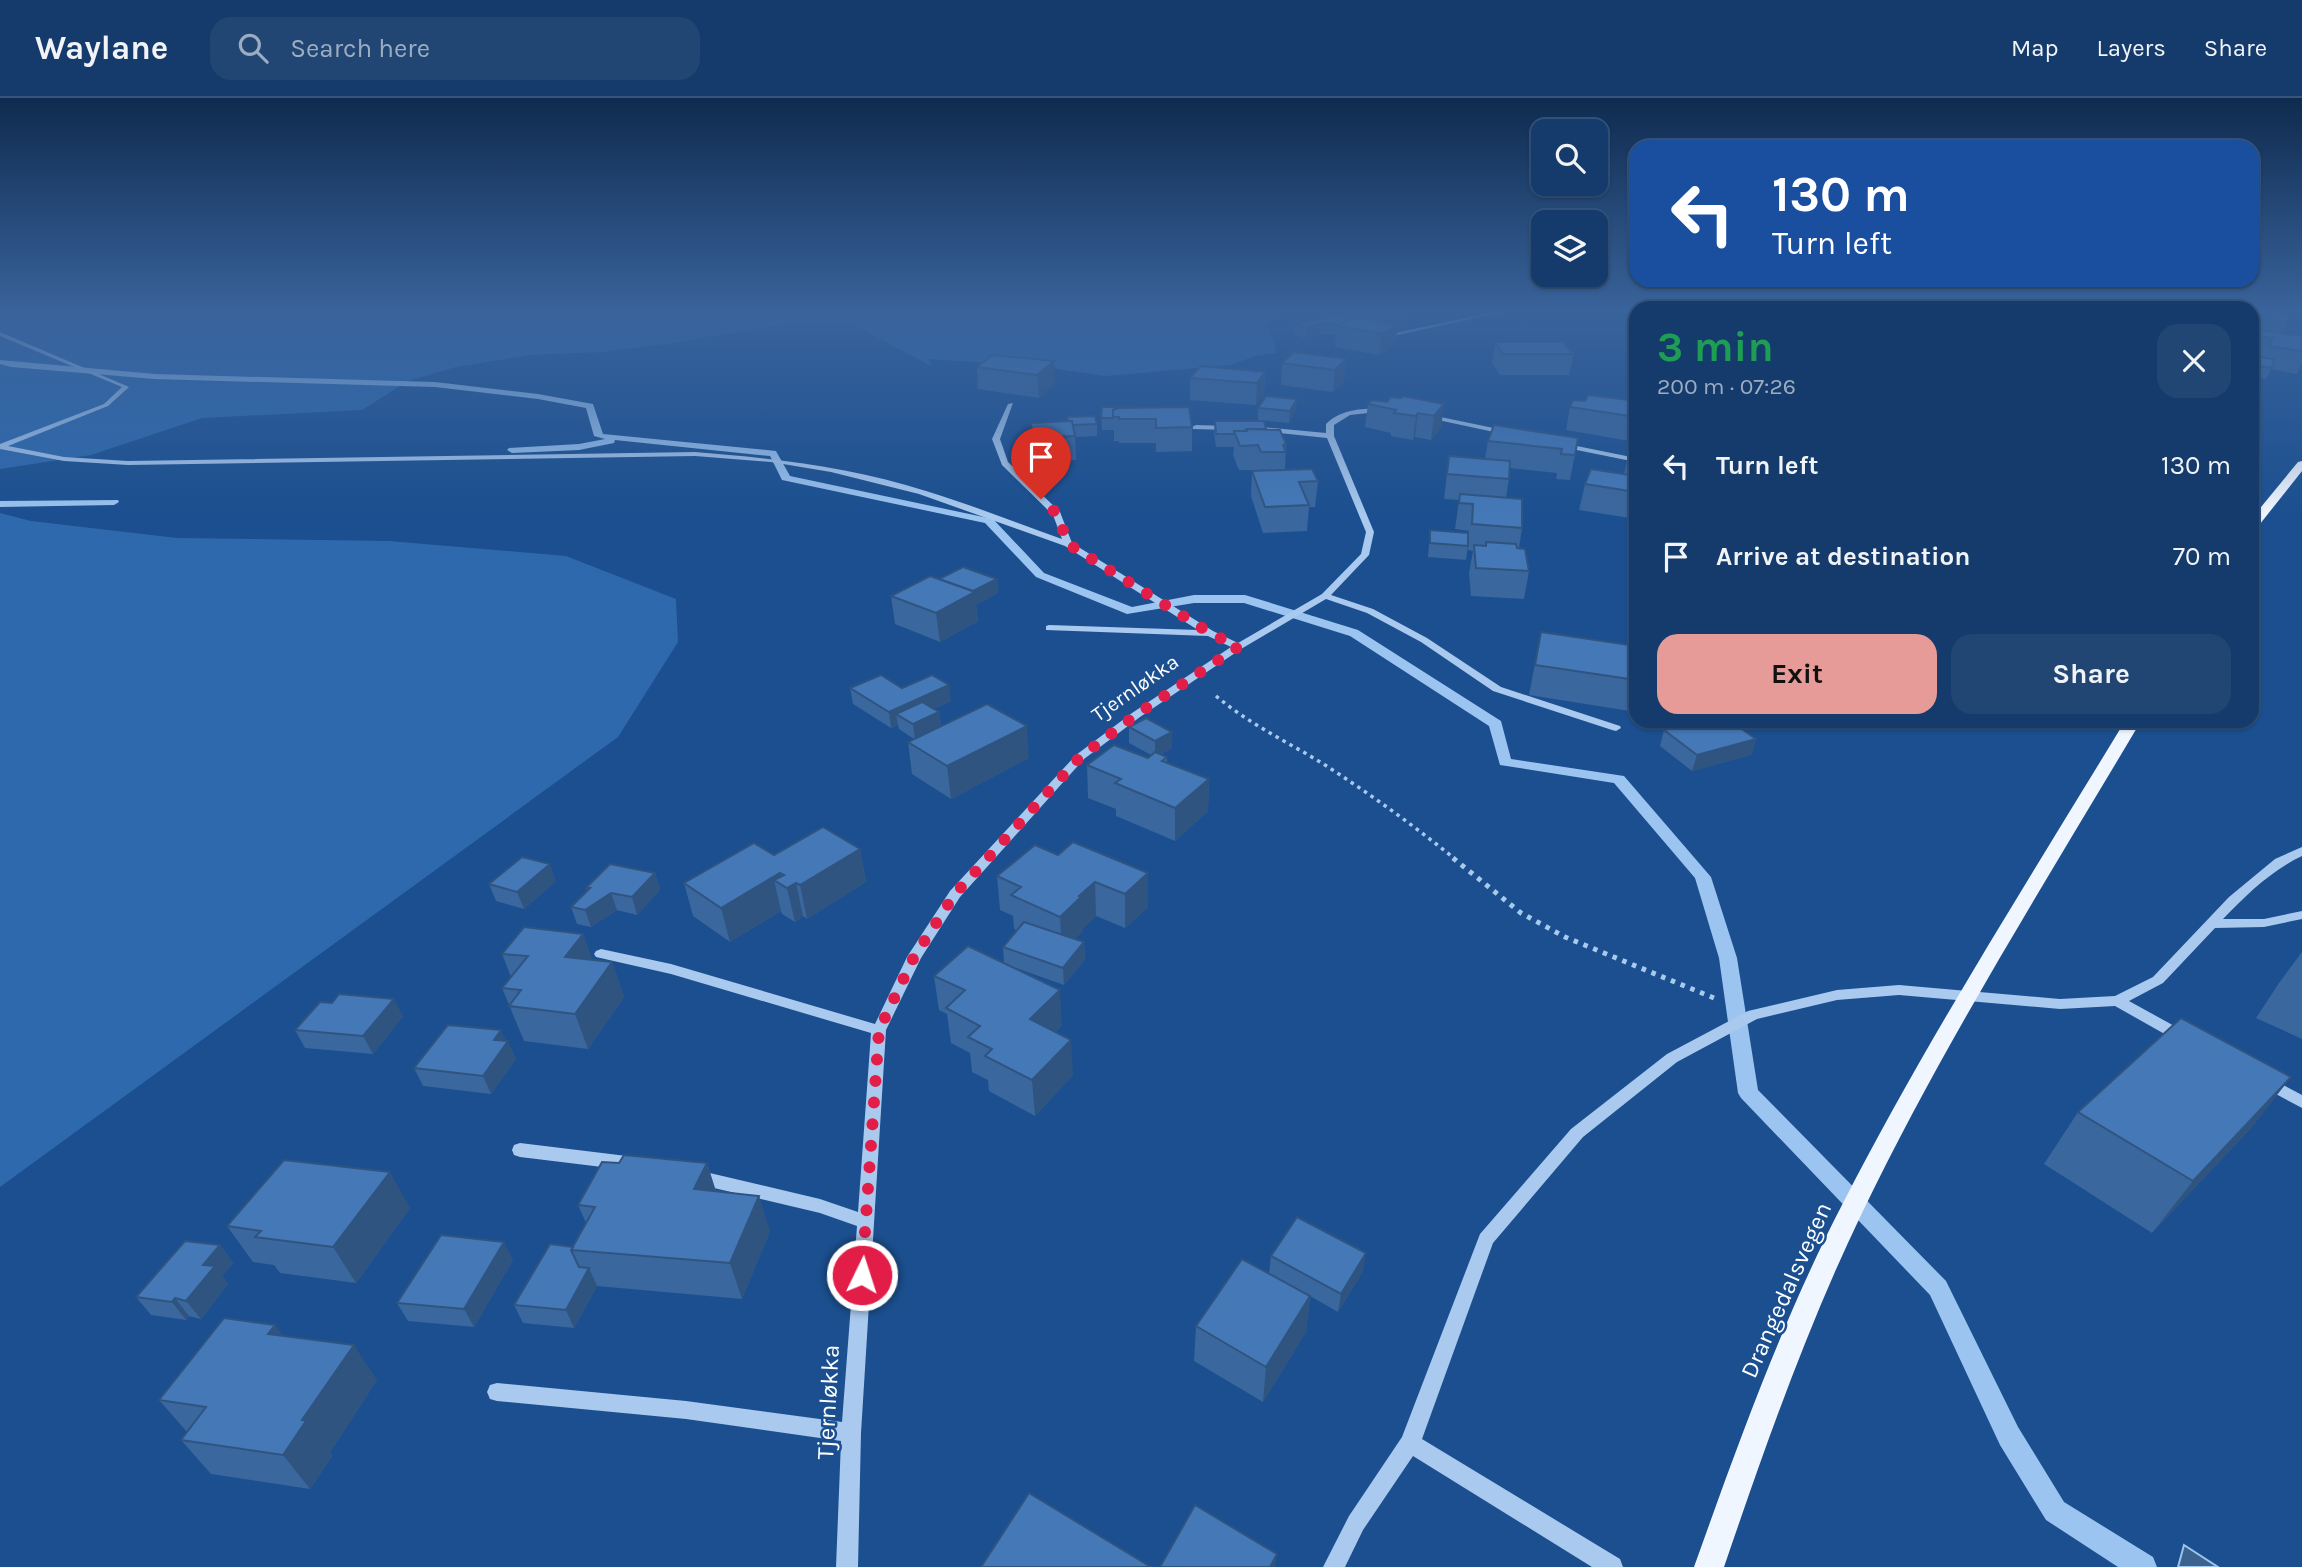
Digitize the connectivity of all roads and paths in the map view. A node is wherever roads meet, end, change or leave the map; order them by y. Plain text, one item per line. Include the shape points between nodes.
1 (106, 379) edge
2 (1011, 404) dead end
3 (1402, 412) edge
4 (1416, 414) edge
5 (1196, 427) dead end
6 (1234, 428) edge
7 (1247, 428) edge
8 (1516, 435) edge
9 (1330, 436) junction
10 (1541, 440) edge
11 (0, 447) edge
12 (1629, 459) edge
13 (2302, 464) edge
14 (2259, 517) edge
15 (1068, 544) junction
16 (1325, 596) junction
17 (1049, 628) dead end
18 (1210, 633) junction
19 (1238, 647) junction
20 (1193, 677) junction
21 (1616, 728) dead end
22 (2129, 728) edge
23 (2302, 851) edge
24 (2302, 915) edge
25 (2211, 924) junction
26 (601, 954) dead end
27 (2117, 1001) junction
28 (1754, 1015) junction
29 (879, 1030) junction
30 (2199, 1046) edge
31 (2257, 1077) edge
32 (2302, 1102) edge
33 (520, 1150) dead end
34 (655, 1168) edge
35 (680, 1173) edge
36 (866, 1222) junction
37 (497, 1392) dead end
38 (851, 1433) junction
39 (1410, 1443) junction
40 (847, 1567) edge
41 (1334, 1567) edge
42 (1612, 1567) edge
43 (1709, 1567) edge

1 - 11 street via 126,387 106,405
2 - 15 street via 996,439 1005,463 1057,514
3 - 9 street via 1337,417 1330,424
4 - 8 street
5 - 6 street
7 - 9 street
9 - 16 street, Tjernløkka via 1370,532 1365,555
10 - 12 street
11 - 15 street via 64,459 128,463 695,454 771,460 922,492
13 - 14 main road
15 - 18 street
16 - 19 street, Tjernløkka
16 - 21 street via 1370,611 1424,640 1497,689
17 - 18 street
18 - 19 street
19 - 20 street, Tjernløkka
20 - 28 path via 1241,718 1323,764 1407,820 1521,913 1565,937
20 - 29 street, Tjernløkka via 1080,757 964,883 914,957
22 - 43 main road, Drangedalsvegen via 1939,1046 1851,1211 1781,1369
23 - 25 street via 2279,862
24 - 25 street via 2264,923
25 - 27 street via 2158,981
26 - 29 street
27 - 28 street via 2060,1004 1899,990 1837,995
27 - 30 street
28 - 39 street via 1672,1058 1577,1133 1486,1240
29 - 36 street, Tjernløkka
31 - 32 street
33 - 34 lane
35 - 36 lane via 820,1206
36 - 38 street, Tjernløkka
37 - 38 street via 686,1410
38 - 40 street, Tjernløkka
39 - 41 street via 1356,1523
39 - 42 street

